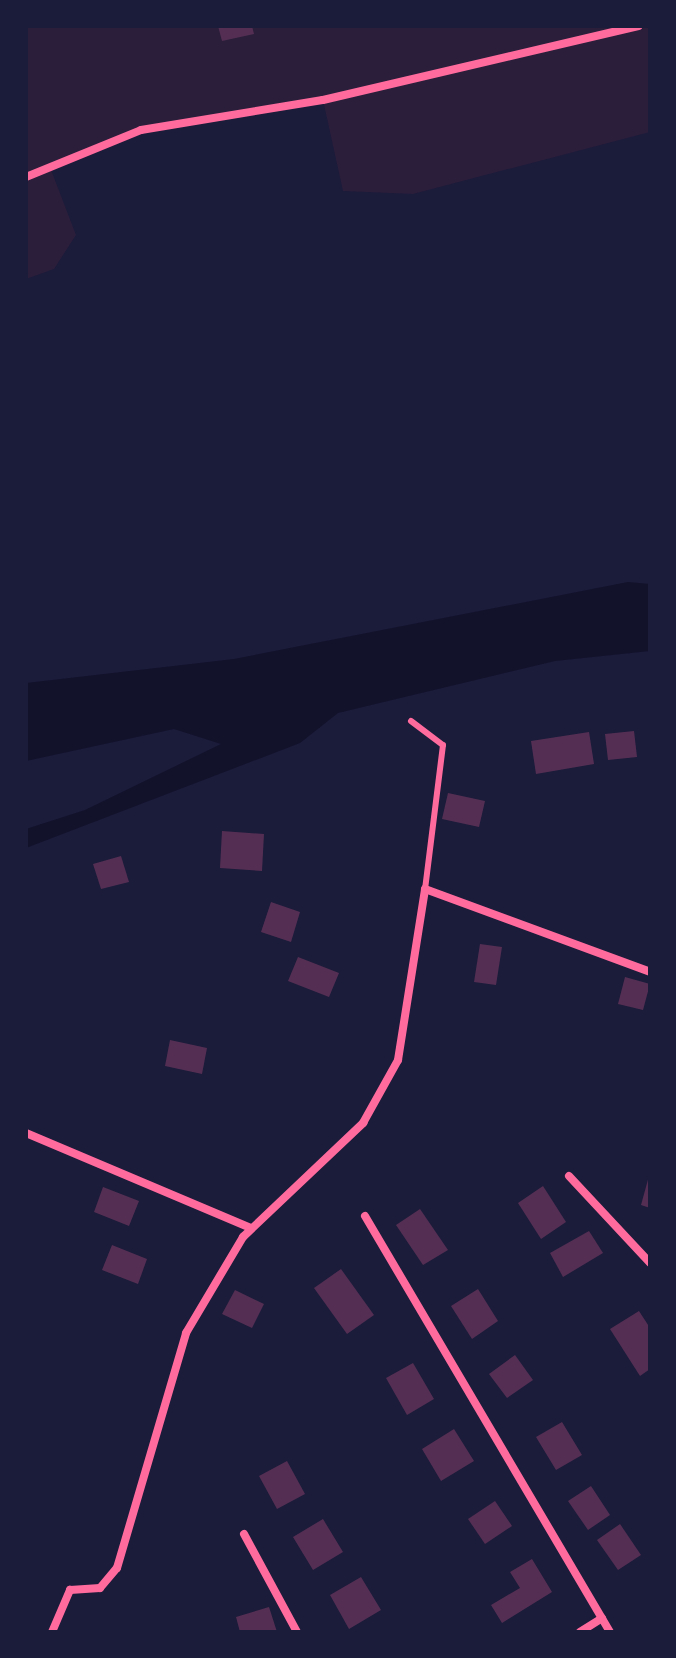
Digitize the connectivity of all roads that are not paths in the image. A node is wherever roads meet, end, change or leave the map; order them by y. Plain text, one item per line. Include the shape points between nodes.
1 (638, 26) edge
2 (26, 177) edge
3 (411, 721) dead end
4 (425, 889) junction
5 (650, 972) edge
6 (26, 1133) edge
7 (569, 1176) dead end
8 (365, 1216) dead end
9 (251, 1228) junction
10 (649, 1257) edge
11 (244, 1534) dead end
12 (602, 1618) junction
13 (52, 1632) edge
14 (297, 1632) edge
15 (580, 1632) edge
16 (610, 1632) edge

1 - 2 street via 323,100 141,130
3 - 4 lane via 443,745
4 - 5 street
4 - 9 street via 398,1060 363,1123
6 - 9 street
7 - 10 street
8 - 12 street
9 - 13 street via 186,1333 117,1568 100,1588 70,1590
11 - 14 street
12 - 15 street
12 - 16 street

